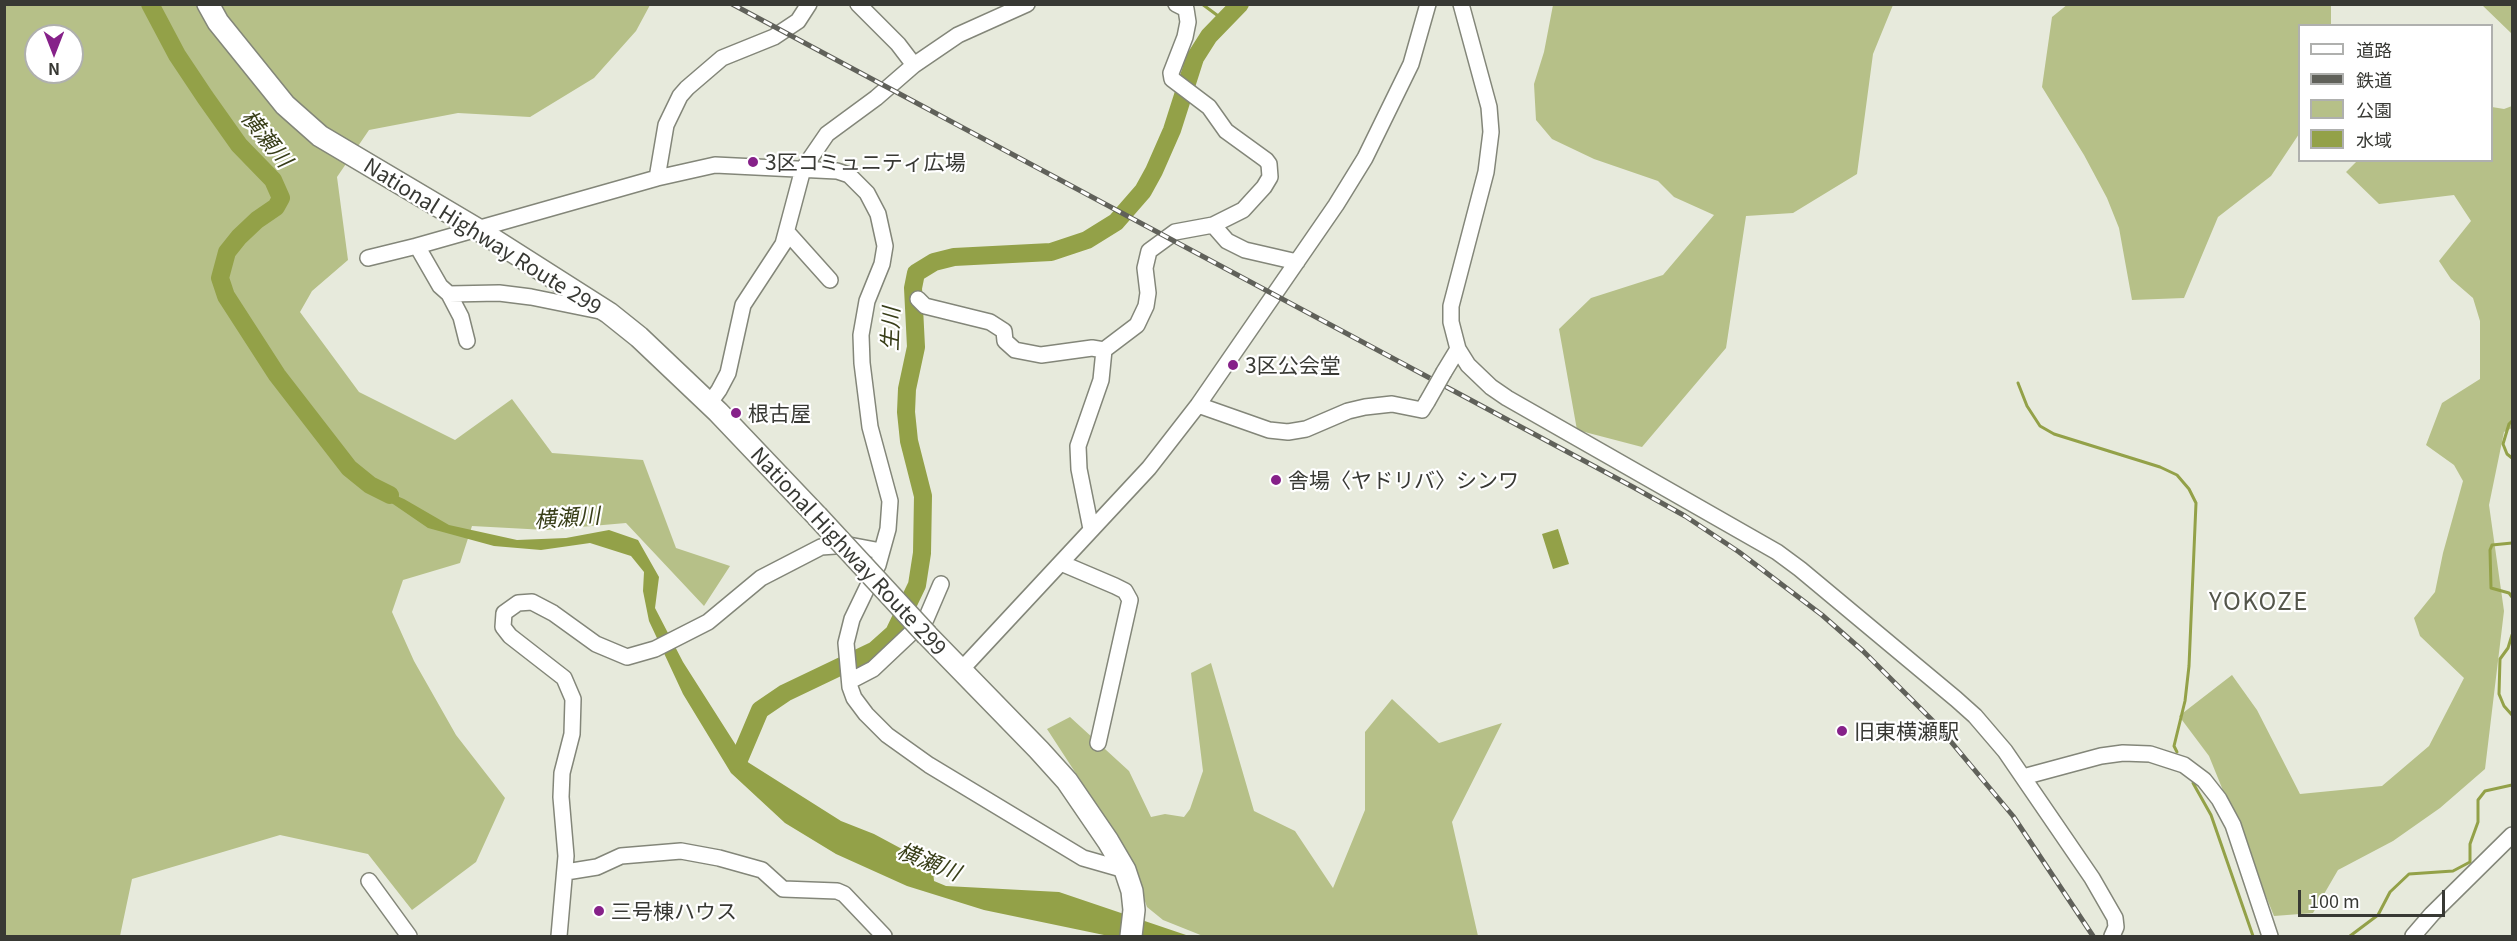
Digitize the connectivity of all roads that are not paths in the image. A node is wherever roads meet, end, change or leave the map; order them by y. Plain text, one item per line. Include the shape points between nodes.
1 (208, 4) edge
2 (809, 4) edge
3 (858, 4) edge
4 (1027, 4) edge
5 (1176, 4) edge
6 (1428, 4) edge
7 (1461, 4) edge
8 (914, 65) junction
9 (803, 169) junction
10 (657, 178) junction
11 (1213, 225) junction
12 (477, 229) junction
13 (787, 232) junction
14 (417, 246) junction
15 (368, 258) dead end
16 (1297, 262) junction
17 (830, 280) dead end
18 (449, 294) junction
19 (918, 299) dead end
20 (609, 313) junction
21 (467, 341) dead end
22 (1458, 349) junction
23 (1104, 350) junction
24 (709, 404) junction
25 (1198, 405) junction
26 (1091, 530) junction
27 (881, 551) junction
28 (1061, 563) junction
29 (941, 584) dead end
30 (960, 671) junction
31 (849, 676) junction
32 (1098, 743) dead end
33 (2023, 777) junction
34 (2512, 836) edge
35 (1125, 870) junction
36 (566, 872) junction
37 (369, 881) dead end
38 (1132, 926) edge
39 (409, 936) edge
40 (559, 936) edge
41 (884, 936) edge
42 (2112, 936) edge
43 (2270, 936) edge
44 (2413, 936) edge

1 - 12 highway, National Highway Route 299 via 285,105 320,136
2 - 10 street via 798,21 774,37 722,58 680,96 666,125
3 - 8 street
4 - 8 street via 958,35
5 - 11 street via 1186,9 1188,22 1171,73 1176,83 1209,107 1226,131 1266,160 1270,171 1264,187 1243,210
6 - 16 street via 1411,63 1365,158
7 - 22 street via 1489,107 1491,132 1486,172 1453,290 1451,322
8 - 9 street via 827,134
9 - 10 street via 716,165
9 - 13 street
9 - 27 street via 849,174 867,193 883,230 882,264 867,301 861,334 870,428 890,501
10 - 12 street
11 - 16 street via 1227,241 1245,250
11 - 23 street via 1175,232 1149,251 1145,268 1149,293 1144,314 1130,332
12 - 14 street
12 - 20 highway, National Highway Route 299
13 - 17 street
13 - 24 street via 743,305 728,373
14 - 15 street
14 - 18 street via 440,286
16 - 25 street
18 - 20 street via 521,296
18 - 21 street
19 - 23 street via 925,306 990,322 1004,331 1005,341 1015,350 1041,355
20 - 24 highway, National Highway Route 299
22 - 25 street, bridge via 1422,410 1392,404 1365,407 1288,432 1269,430
22 - 33 street via 1476,375 1491,387 1800,569 1975,716
23 - 26 street via 1101,380 1078,446
24 - 30 highway, National Highway Route 299, bridge
25 - 26 street via 1149,468
26 - 28 street
27 - 31 street via 852,619 846,643
27 - 36 street via 849,545 821,547 761,578 708,622 655,649 627,657 596,644 532,602 518,603 504,614 503,627 510,636 564,678 573,699 572,734 562,773 561,797
28 - 30 street
28 - 32 street via 1125,591 1130,600
29 - 31 street via 926,619 873,669
30 - 35 highway, National Highway Route 299 via 1067,781
31 - 35 street via 854,698 866,714 886,735 917,757 1083,858
33 - 42 street via 2103,896 2115,918
33 - 43 street via 2123,753 2150,754 2184,765 2204,780 2233,825
34 - 44 street
35 - 38 highway, National Highway Route 299 via 1132,891
36 - 40 street
36 - 41 street via 597,867 621,856 691,852 762,870 783,889 844,894
37 - 39 street

